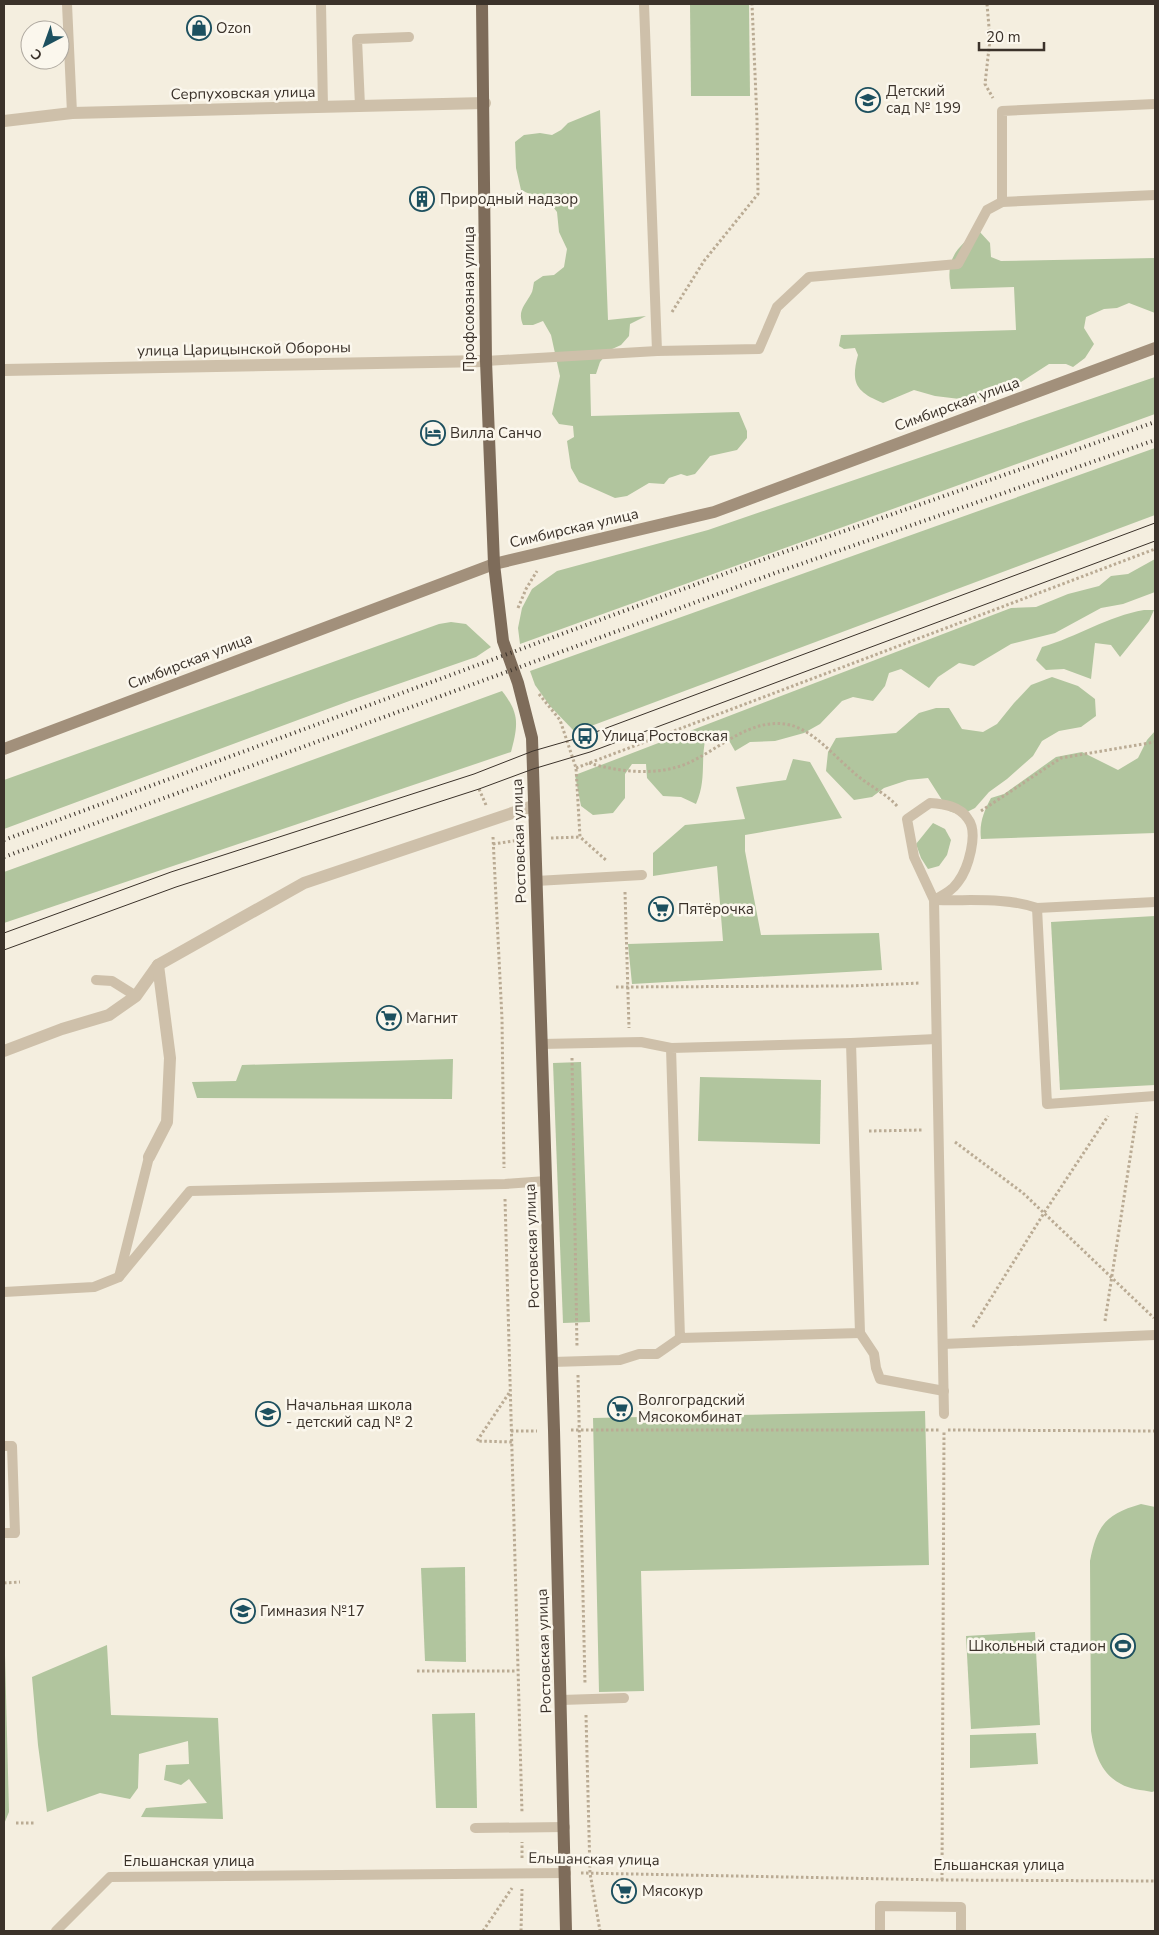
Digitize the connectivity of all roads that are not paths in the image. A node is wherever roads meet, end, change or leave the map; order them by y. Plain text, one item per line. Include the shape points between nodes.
1 (67, 4) edge
2 (320, 4) edge
3 (482, 4) edge
4 (644, 4) edge
5 (409, 37) dead end
6 (484, 103) junction
7 (1155, 104) edge
8 (360, 106) junction
9 (323, 107) junction
10 (72, 113) junction
11 (4, 122) edge
12 (1155, 195) edge
13 (1002, 202) junction
14 (1155, 348) edge
15 (657, 351) junction
16 (486, 360) junction
17 (4, 370) edge
18 (494, 564) junction
19 (4, 749) edge
20 (534, 806) junction
21 (642, 874) dead end
22 (536, 881) junction
23 (934, 900) junction
24 (1155, 902) edge
25 (1037, 908) junction
26 (158, 965) junction
27 (96, 980) dead end
28 (136, 996) junction
29 (936, 1040) junction
30 (851, 1043) junction
31 (541, 1044) junction
32 (671, 1048) junction
33 (4, 1051) edge
34 (1155, 1096) edge
35 (149, 1157) joint
36 (546, 1181) junction
37 (119, 1277) junction
38 (4, 1292) edge
39 (860, 1333) junction
40 (1155, 1335) edge
41 (680, 1338) junction
42 (943, 1344) junction
43 (552, 1362) junction
44 (944, 1391) junction
45 (944, 1414) road end
46 (4, 1446) edge
47 (4, 1533) edge
48 (624, 1698) dead end
49 (561, 1700) junction
50 (564, 1827) junction
51 (474, 1828) dead end
52 (566, 1873) junction
53 (56, 1931) edge
54 (566, 1931) edge
55 (880, 1931) edge
56 (961, 1931) edge

1 - 10 lane
2 - 9 lane
3 - 6 main road, Профсоюзная улица
4 - 15 lane
5 - 8 lane via 358,39
6 - 8 street, Серпуховская улица
6 - 16 main road, Профсоюзная улица
7 - 13 lane via 1002,111
8 - 9 street, Серпуховская улица
9 - 10 street, Серпуховская улица
10 - 11 street, Серпуховская улица
12 - 13 lane
13 - 15 lane via 986,210 958,264 809,277 777,307 759,349
14 - 18 main road, Симбирская улица via 714,512
15 - 16 lane
16 - 17 street, улица Царицынской Обороны
16 - 18 main road, Профсоюзная улица
18 - 19 main road, Симбирская улица
18 - 20 main road, Ростовская улица via 503,641 518,682 532,738
20 - 22 main road, Ростовская улица
20 - 26 street via 304,883
21 - 22 lane
22 - 31 main road, Ростовская улица
23 - 23 lane via 914,857 907,819 930,803 957,809 969,819 973,832 971,849 959,881
23 - 25 lane via 1008,901
23 - 29 lane
24 - 25 lane
25 - 34 lane via 1047,1104
26 - 28 street
26 - 35 street via 170,1058 167,1122
27 - 28 lane via 112,981
28 - 33 street via 109,1015
29 - 30 lane
29 - 42 lane
30 - 32 lane
30 - 39 lane
31 - 32 lane via 641,1042
31 - 36 main road, Ростовская улица
32 - 41 lane
35 - 37 lane
36 - 37 lane via 190,1191
36 - 43 main road, Ростовская улица
37 - 38 lane via 94,1287
39 - 41 lane
39 - 44 lane via 874,1354 880,1379
40 - 42 lane
41 - 43 lane via 658,1354 639,1354 620,1360
42 - 44 lane
43 - 49 main road, Ростовская улица
44 - 45 lane
46 - 47 lane via 12,1446 15,1533
48 - 49 lane
49 - 50 main road, Ростовская улица
50 - 51 lane
50 - 52 main road, Ростовская улица
52 - 53 lane, Ельшанская улица via 110,1877
52 - 54 main road, Ростовская улица
55 - 56 lane via 880,1906 961,1907

